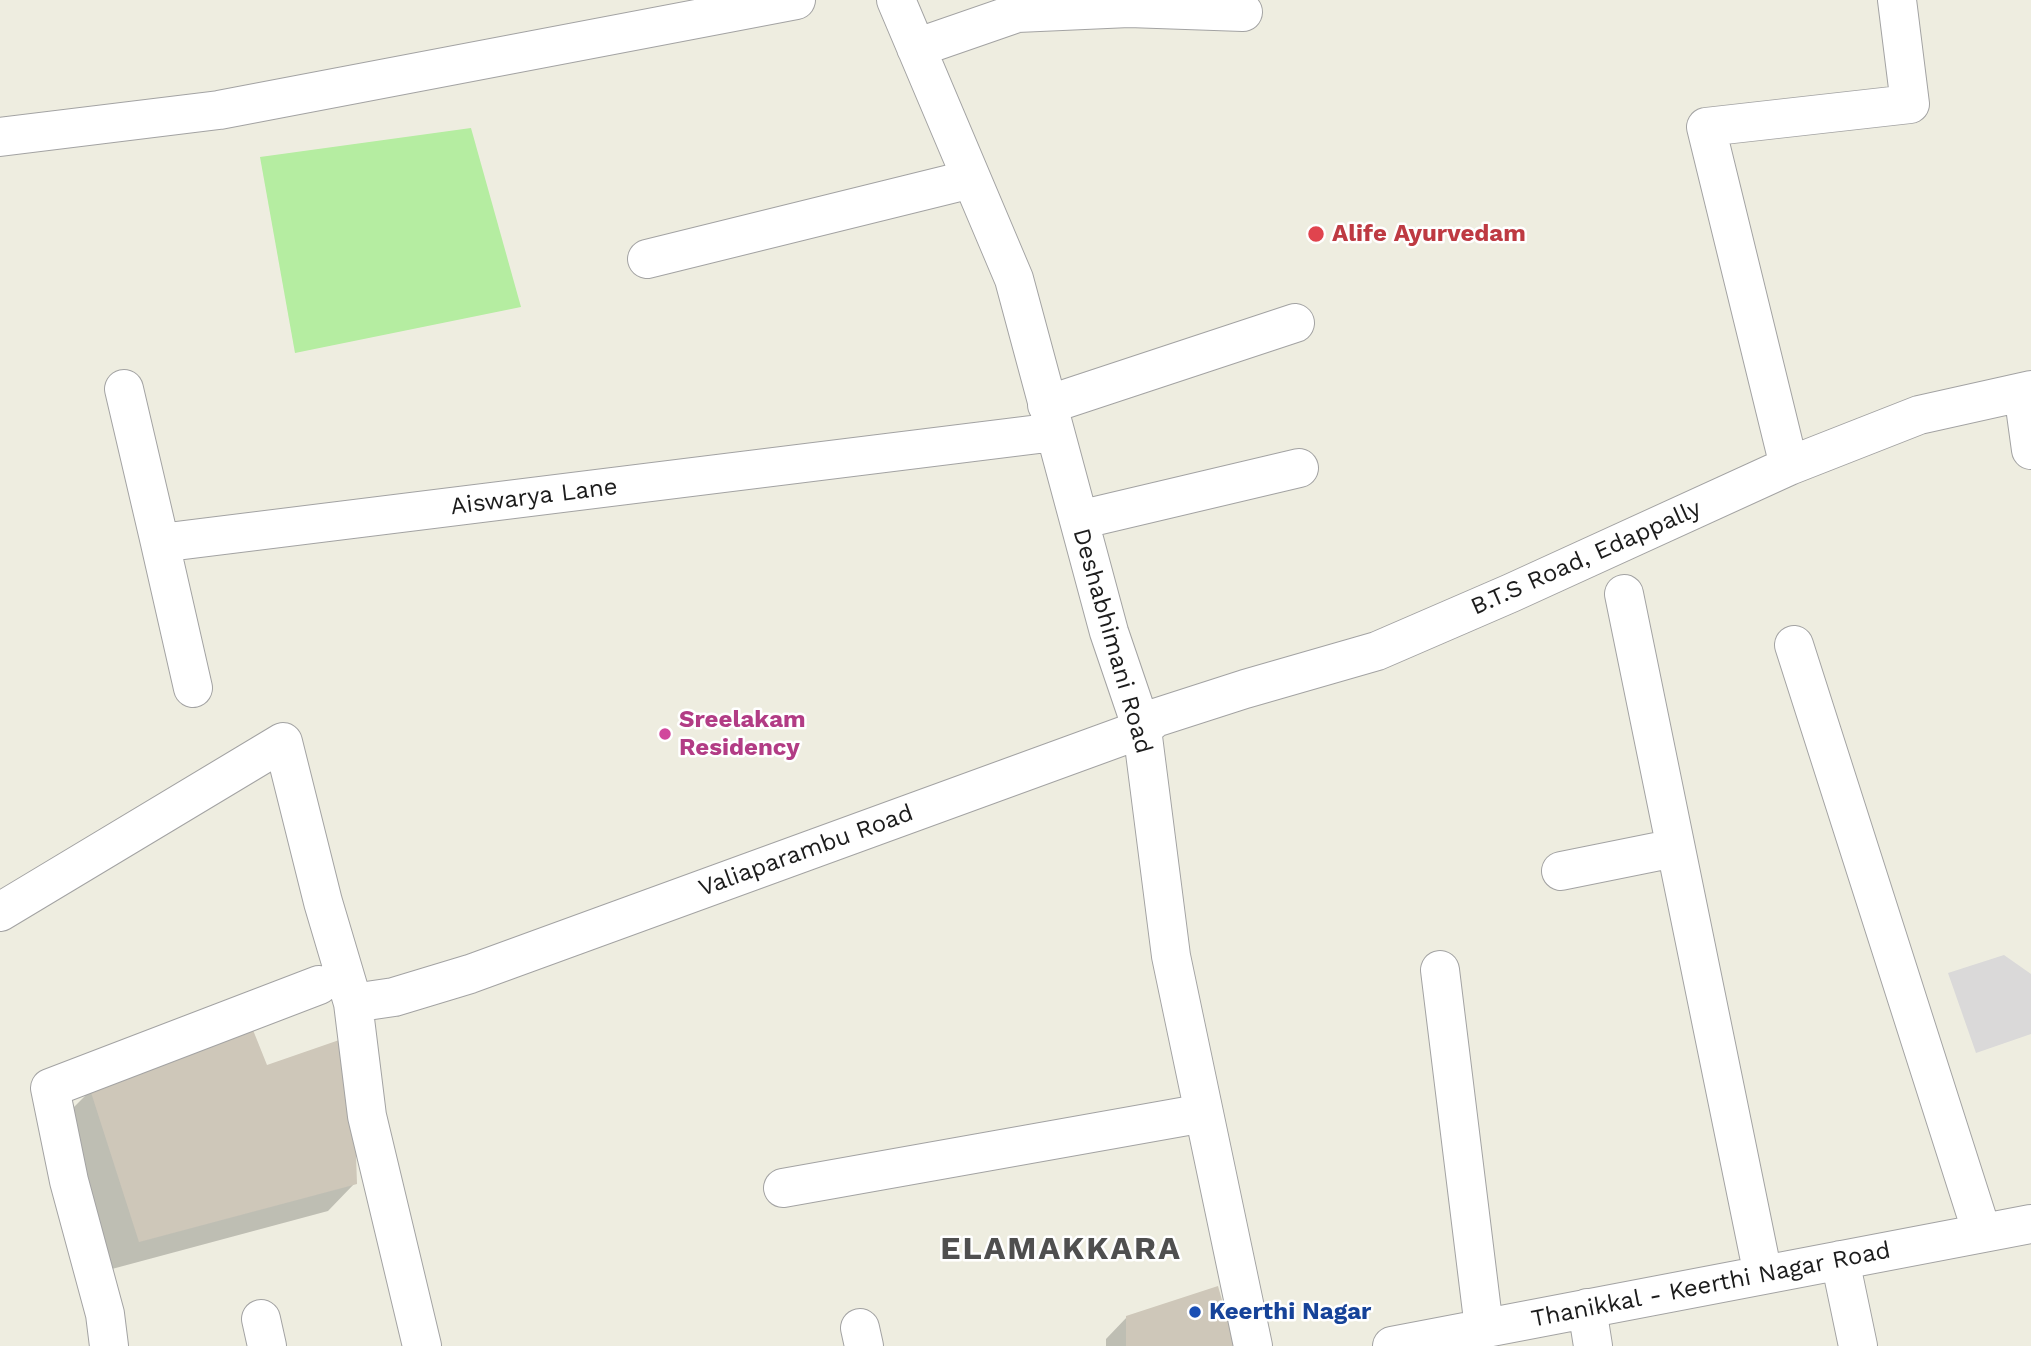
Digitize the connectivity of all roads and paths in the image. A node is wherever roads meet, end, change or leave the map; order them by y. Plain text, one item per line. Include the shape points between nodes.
1 (796, 0) edge
2 (896, 0) edge
3 (1897, 0) edge
4 (1243, 12) dead end
5 (916, 48) junction
6 (0, 137) edge
7 (971, 179) junction
8 (647, 259) dead end
9 (1295, 323) dead end
10 (124, 389) dead end
11 (2027, 391) edge
12 (1051, 418) junction
13 (2031, 450) edge
14 (1788, 466) junction
15 (1299, 468) dead end
16 (1079, 520) junction
17 (160, 543) junction
18 (1624, 594) dead end
19 (1794, 645) dead end
20 (193, 688) dead end
21 (1142, 729) junction
22 (1675, 848) junction
23 (1561, 871) dead end
24 (0, 912) edge
25 (1440, 970) dead end
26 (319, 985) dead end
27 (353, 1003) junction
28 (1204, 1113) junction
29 (783, 1188) dead end
30 (2031, 1224) edge
31 (1982, 1233) junction
32 (1840, 1260) junction
33 (1763, 1275) junction
34 (1587, 1308) junction
35 (1484, 1328) junction
36 (109, 1346) edge
37 (422, 1346) edge
38 (1253, 1346) edge
39 (1392, 1346) edge
40 (1593, 1346) edge
41 (1858, 1346) edge

1 - 6 street via 219,110
2 - 5 street, Deshabhimani Road
3 - 14 street via 1910,104 1706,127
4 - 5 street via 1129,8 1017,13
5 - 7 street, Deshabhimani Road
7 - 8 street
7 - 12 street, Deshabhimani Road via 1014,279
9 - 12 street, Aiswarya Lane
10 - 17 street
11 - 13 street
11 - 14 street, B.T.S Road, Edappally via 1919,415
12 - 16 street, Deshabhimani Road
12 - 17 street, Aiswarya Lane
14 - 21 street, B.T.S Road, Edappally via 1377,651 1155,718
15 - 16 street
16 - 21 street, Deshabhimani Road via 1109,632
17 - 20 street
18 - 22 street
19 - 31 street
21 - 27 street, Valiaparambu Road via 470,974 394,997
21 - 28 street, Deshabhimani Road via 1171,956
22 - 23 street
22 - 33 street
24 - 27 street via 283,742
25 - 35 street
26 - 36 street via 50,1088
27 - 37 street via 368,1116
28 - 29 street
28 - 38 street, Deshabhimani Road
30 - 31 street, Thanikkal - Keerthi Nagar Road
31 - 32 street, Thanikkal - Keerthi Nagar Road
32 - 33 street, Thanikkal - Keerthi Nagar Road
32 - 41 street
33 - 34 street, Thanikkal - Keerthi Nagar Road
34 - 35 street, Thanikkal - Keerthi Nagar Road
34 - 40 street
35 - 39 street, Thanikkal - Keerthi Nagar Road

